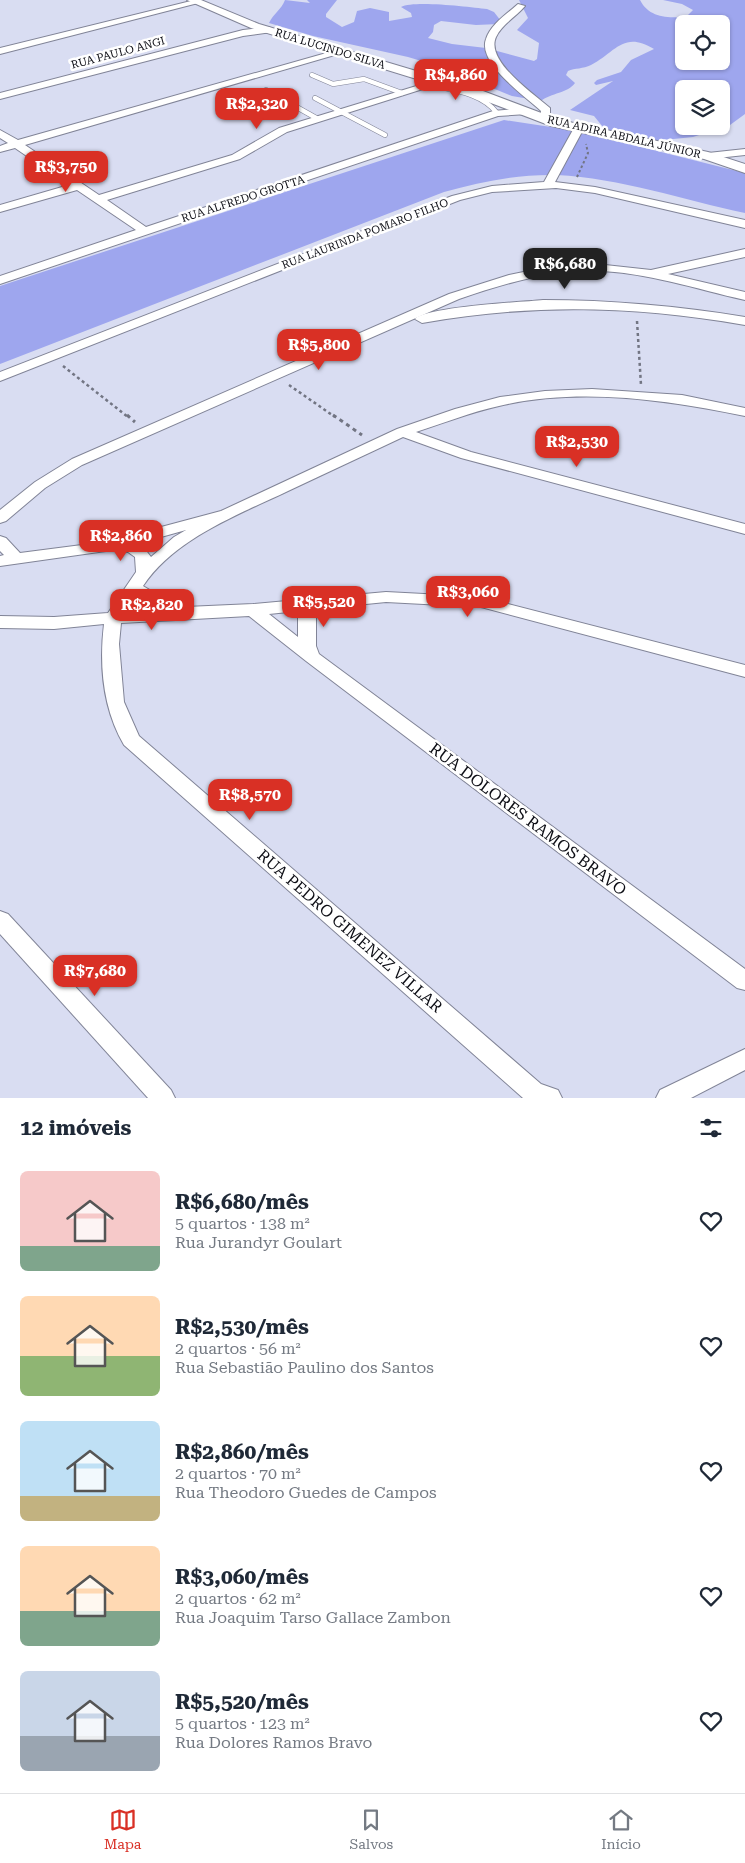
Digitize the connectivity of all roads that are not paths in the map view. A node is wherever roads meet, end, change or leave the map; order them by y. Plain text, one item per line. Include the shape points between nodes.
1 (195, 1) edge
2 (522, 6) dead end
3 (255, 26) junction
4 (269, 30) junction
5 (243, 33) junction
6 (0, 41) edge
7 (10, 48) junction
8 (0, 51) edge
9 (340, 52) junction
10 (312, 75) dead end
11 (435, 84) junction
12 (266, 90) dead end
13 (402, 93) junction
14 (0, 96) edge
15 (315, 98) dead end
16 (498, 100) junction
17 (512, 105) joint
18 (527, 111) junction
19 (341, 112) junction
20 (497, 114) junction
21 (486, 118) junction
22 (318, 119) junction
23 (550, 121) junction
24 (579, 128) junction
25 (0, 133) edge
26 (385, 136) dead end
27 (16, 144) junction
28 (0, 149) edge
29 (745, 152) edge
30 (708, 156) junction
31 (745, 158) edge
32 (731, 164) junction
33 (745, 169) edge
34 (548, 185) junction
35 (78, 186) junction
36 (99, 199) junction
37 (0, 209) edge
38 (745, 224) edge
39 (146, 232) junction
40 (745, 254) edge
41 (653, 274) junction
42 (0, 280) edge
43 (745, 296) edge
44 (745, 321) edge
45 (385, 326) junction
46 (0, 377) edge
47 (745, 412) edge
48 (402, 432) junction
49 (227, 514) joint
50 (0, 518) edge
51 (745, 529) edge
52 (173, 535) junction
53 (0, 541) edge
54 (106, 547) junction
55 (8, 560) edge
56 (138, 580) junction
57 (307, 606) junction
58 (253, 610) junction
59 (187, 612) junction
60 (113, 619) junction
61 (0, 622) edge
62 (312, 657) junction
63 (740, 666) edge
64 (0, 920) edge
65 (745, 981) edge
66 (745, 1058) edge
67 (540, 1096) edge
68 (163, 1098) edge
69 (668, 1098) edge

1 - 3 street, RUA LUCINDO SILVA
1 - 7 street
2 - 23 street via 490,38 488,46 490,54 518,88 546,110
3 - 4 street, RUA LUCINDO SILVA
3 - 5 street, RUA PAULO ANGI
4 - 5 street, RUA PAULO ANGI
4 - 9 street, RUA LUCINDO SILVA
5 - 14 street, RUA PAULO ANGI
6 - 7 street
7 - 8 street
9 - 11 street, RUA LUCINDO SILVA
9 - 27 street
10 - 13 lane via 338,85 364,79
11 - 13 street
11 - 16 street, RUA LUCINDO SILVA
11 - 20 lane via 478,99 494,107
12 - 22 lane
13 - 19 street
15 - 19 lane
16 - 17 street, RUA LUCINDO SILVA
16 - 20 street via 502,109
17 - 18 street, RUA ADIRA ABDALA JÚNIOR
18 - 20 street, RUA ALFREDO GROTTA
18 - 23 street, RUA ADIRA ABDALA JÚNIOR
19 - 22 street
19 - 26 lane
20 - 21 street, RUA ALFREDO GROTTA
21 - 23 street, RUA ALFREDO GROTTA
21 - 39 street, RUA ALFREDO GROTTA
22 - 36 street via 283,130 236,157
23 - 24 street, RUA ADIRA ABDALA JÚNIOR
24 - 30 street, RUA ADIRA ABDALA JÚNIOR
24 - 34 street
25 - 27 street
27 - 28 street
27 - 35 street
29 - 30 street
30 - 32 street, RUA ADIRA ABDALA JÚNIOR
31 - 32 street
32 - 33 street, RUA ADIRA ABDALA JÚNIOR
34 - 38 street, RUA LAURINDA POMARO FILHO via 595,190
34 - 46 street, RUA LAURINDA POMARO FILHO via 492,189 456,198
35 - 36 street
35 - 37 street
36 - 39 street
39 - 42 street, RUA ALFREDO GROTTA
40 - 41 street
41 - 43 street
41 - 45 street via 577,268 518,276
44 - 45 street via 700,312 636,306 537,304 463,312
45 - 50 street via 77,462 40,485
47 - 48 street via 682,399 642,395 545,395 500,401
48 - 49 street
48 - 51 street via 466,454
49 - 52 street, RUA PEDRO GIMENEZ VILLAR
52 - 54 street
52 - 56 street, RUA PEDRO GIMENEZ VILLAR
53 - 55 street
54 - 55 street
54 - 56 street via 134,548 141,552 146,561
56 - 59 street via 158,602
56 - 60 street, RUA PEDRO GIMENEZ VILLAR
57 - 58 street
57 - 62 street via 308,646
57 - 63 street via 386,597 481,602
58 - 59 street
58 - 62 street, RUA DOLORES RAMOS BRAVO
59 - 60 street
60 - 61 street
60 - 67 street, RUA PEDRO GIMENEZ VILLAR via 110,644 115,702 131,740
62 - 65 street, RUA DOLORES RAMOS BRAVO
64 - 68 street
66 - 69 street

